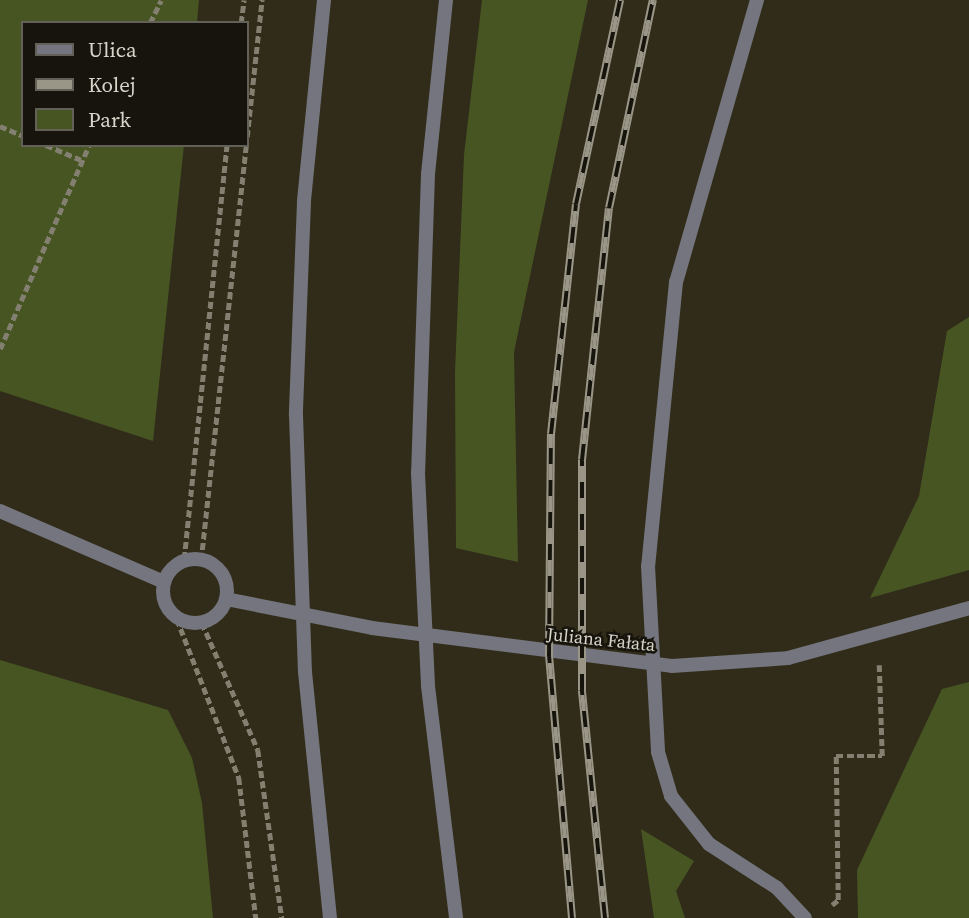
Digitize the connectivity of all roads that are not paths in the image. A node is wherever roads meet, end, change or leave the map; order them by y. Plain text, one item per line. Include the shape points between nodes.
1 (324, 0) edge
2 (446, 0) edge
3 (757, 0) edge
4 (0, 511) edge
5 (164, 582) junction
6 (226, 599) junction
7 (969, 608) edge
8 (330, 918) edge
9 (456, 918) edge
10 (805, 918) edge

1 - 8 street via 299,287 299,561
2 - 9 street via 419,345 421,579 428,681
3 - 10 street via 676,282 649,553 656,715 662,770 681,812 709,844 776,888
4 - 5 street
5 - 6 street via 183,561 201,560 220,571
5 - 6 street via 166,606 177,619 202,623
6 - 7 street, Juliana Fałata via 372,628 651,666 764,661 878,636

